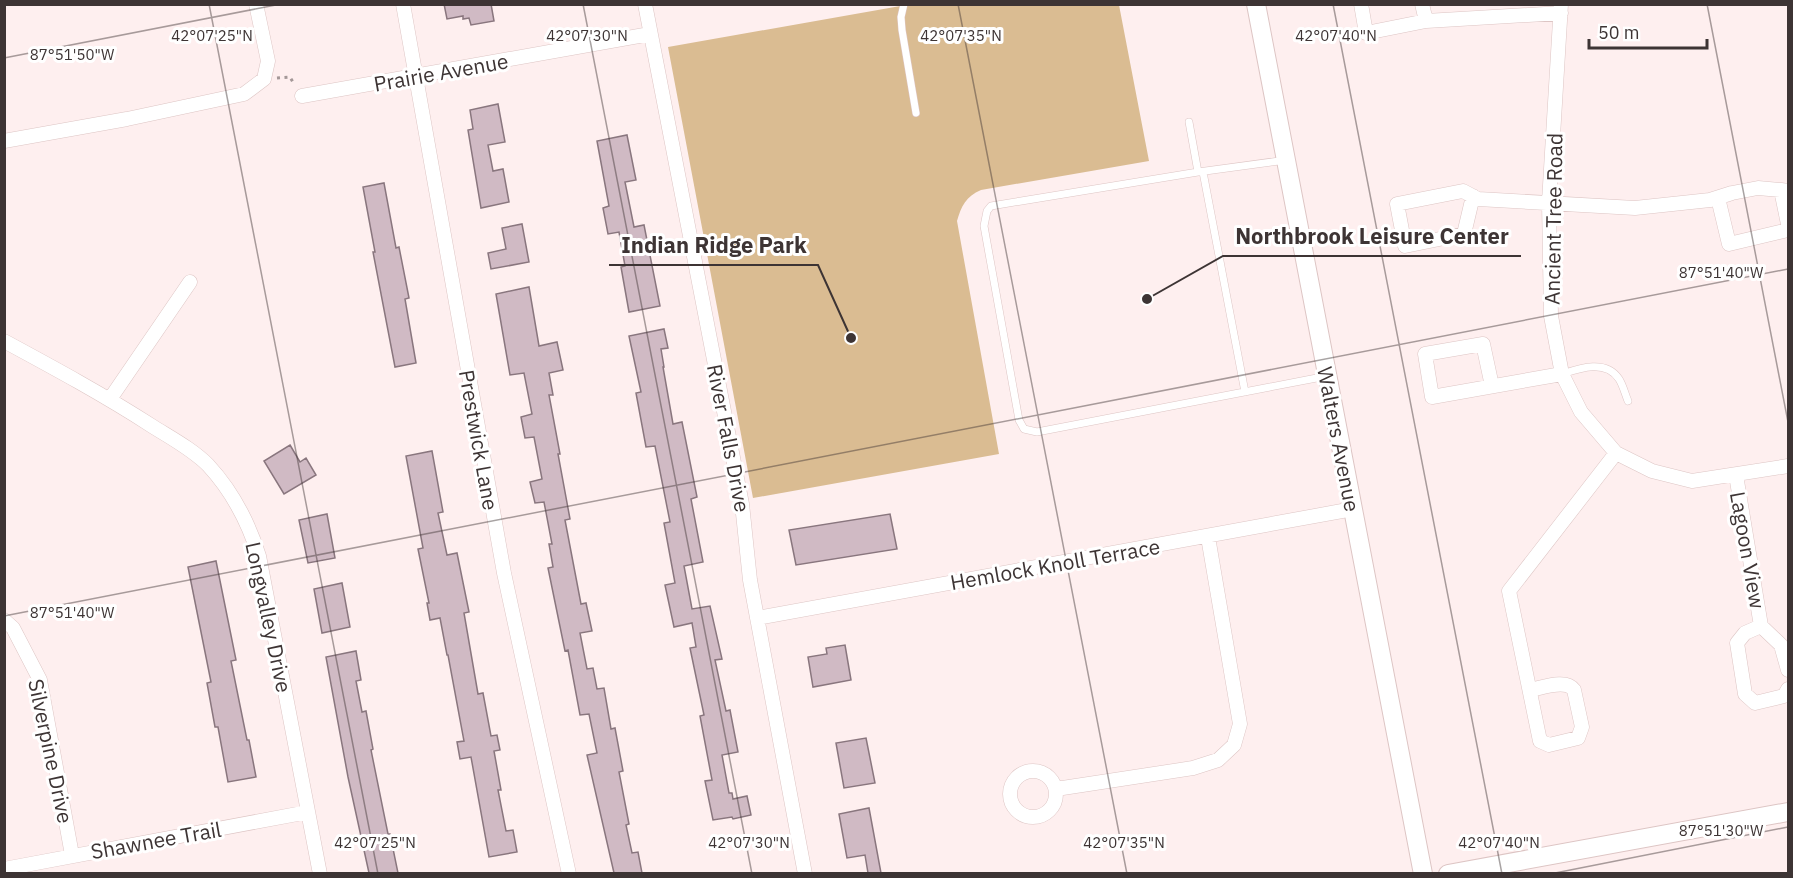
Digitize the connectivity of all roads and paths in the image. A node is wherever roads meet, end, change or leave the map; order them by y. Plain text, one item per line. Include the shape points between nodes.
1 (256, 4) edge
2 (403, 4) edge
3 (645, 4) edge
4 (904, 4) edge
5 (1256, 4) edge
6 (1361, 4) edge
7 (1422, 4) edge
8 (1561, 9) edge
9 (1426, 21) junction
10 (650, 34) junction
11 (415, 76) junction
12 (264, 79) junction
13 (302, 96) joint
14 (916, 113) dead end
15 (1189, 122) dead end
16 (4, 141) edge
17 (1286, 160) junction
18 (1201, 172) junction
19 (1785, 190) edge
20 (1473, 196) junction
21 (1718, 198) junction
22 (1549, 202) junction
23 (1788, 224) edge
24 (1788, 230) edge
25 (190, 282) dead end
26 (4, 341) edge
27 (1562, 374) junction
28 (1327, 376) junction
29 (1492, 386) junction
30 (1245, 392) junction
31 (110, 399) junction
32 (1628, 401) dead end
33 (1616, 453) junction
34 (1788, 466) edge
35 (1736, 475) junction
36 (1353, 509) junction
37 (1208, 537) junction
38 (757, 618) junction
39 (4, 620) edge
40 (1761, 626) junction
41 (1788, 670) edge
42 (1788, 689) edge
43 (1530, 690) junction
44 (1056, 789) dead end
45 (308, 812) junction
46 (1788, 812) edge
47 (72, 855) junction
48 (4, 869) edge
49 (320, 873) edge
50 (569, 873) edge
51 (805, 873) edge
52 (1423, 873) edge
53 (1448, 873) edge

1 - 12 street via 268,61
2 - 11 street, Prestwick Lane
3 - 10 street, River Falls Drive
4 - 14 lane via 902,30
5 - 17 main road, Walters Avenue
6 - 9 street via 1366,33
7 - 9 street
8 - 9 street
8 - 22 street, Ancient Tree Road
10 - 11 street, Prairie Avenue
10 - 38 street, River Falls Drive via 742,504
11 - 13 street, Prairie Avenue
11 - 50 street, Prestwick Lane via 504,573
12 - 13 path via 290,77
12 - 16 street via 244,94
15 - 18 lane
17 - 18 lane
17 - 28 main road, Walters Avenue
18 - 30 lane
18 - 30 lane via 991,206 987,211 984,226 1019,420 1024,429 1037,432
19 - 21 street via 1758,188
19 - 23 street
20 - 20 street via 1463,192 1397,204 1405,246 1464,234
20 - 22 street
21 - 22 street via 1635,208
21 - 24 street via 1728,244
22 - 27 street, Ancient Tree Road via 1551,316
25 - 31 street
26 - 31 street, Longvalley Drive
27 - 29 street
27 - 32 lane via 1581,368 1608,369 1618,378
27 - 33 street, Ancient Tree Road via 1581,412
28 - 30 lane
28 - 36 main road, Walters Avenue
29 - 29 street via 1432,397 1425,354 1483,344
31 - 45 street, Longvalley Drive via 192,452 241,508 259,556
33 - 35 street, Ancient Tree Road via 1652,471 1692,481
33 - 43 street via 1509,591
34 - 35 street, Ancient Tree Road
35 - 40 street, Lagoon View
36 - 37 street, Hemlock Knoll Terrace
36 - 52 main road, Walters Avenue
37 - 38 street, Hemlock Knoll Terrace
37 - 44 street via 1240,724 1234,745 1218,760 1193,768
38 - 51 street, River Falls Drive
39 - 47 street, Silverpine Drive via 13,628 40,680
40 - 41 street, Lagoon View via 1781,645
40 - 42 street, Lagoon View via 1745,633 1737,643 1745,694 1755,704 1785,696
43 - 43 street via 1540,741 1549,745 1578,738 1582,727 1572,686
45 - 47 street, Shawnee Trail
45 - 49 street, Longvalley Drive
46 - 53 main road
47 - 48 street, Shawnee Trail

